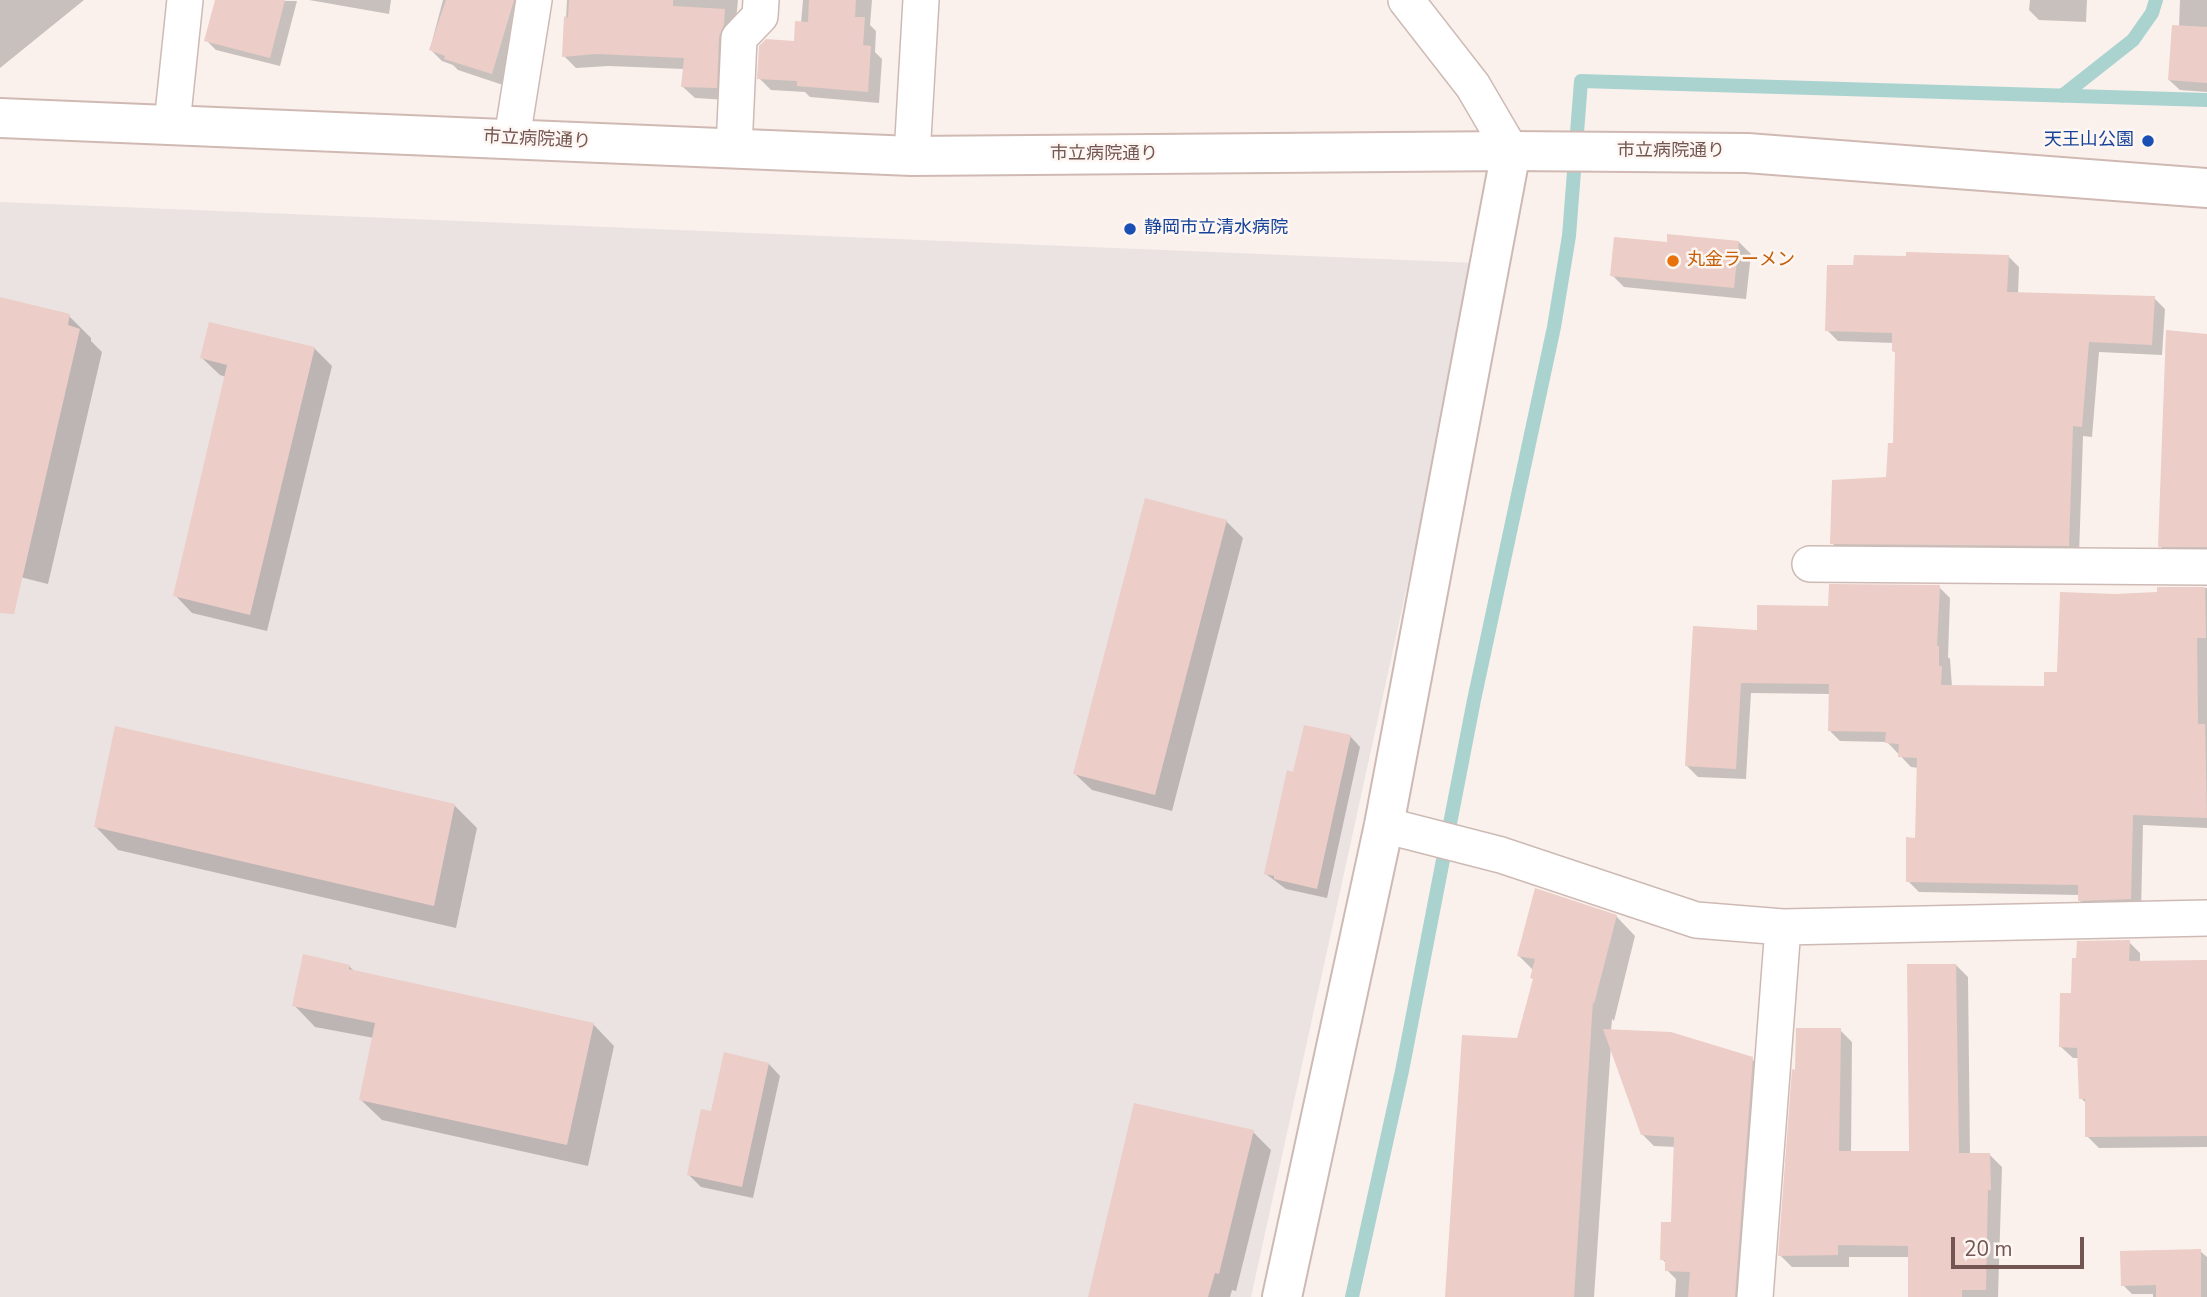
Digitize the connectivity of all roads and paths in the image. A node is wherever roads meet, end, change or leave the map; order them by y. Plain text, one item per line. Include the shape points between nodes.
1 (185, 0) edge
2 (534, 0) edge
3 (761, 0) edge
4 (921, 0) edge
5 (1406, 0) edge
6 (0, 118) edge
7 (172, 124) junction
8 (512, 138) junction
9 (734, 149) junction
10 (1511, 151) junction
11 (912, 156) junction
12 (2207, 188) edge
13 (1810, 564) dead end
14 (2207, 567) edge
15 (1384, 825) junction
16 (2207, 919) edge
17 (1783, 926) junction
18 (1282, 1297) edge
19 (1755, 1297) edge

1 - 7 street
2 - 8 street
3 - 9 street via 760,16 739,38
4 - 11 street
5 - 10 street via 1473,86
6 - 7 main road, 市立病院通り
7 - 8 main road, 市立病院通り
8 - 9 main road, 市立病院通り
9 - 11 main road, 市立病院通り
10 - 11 main road, 市立病院通り
10 - 12 main road, 市立病院通り via 1747,153
10 - 15 main road
13 - 14 street
15 - 17 street via 1501,855 1696,920
15 - 18 main road
16 - 17 street
17 - 19 street

